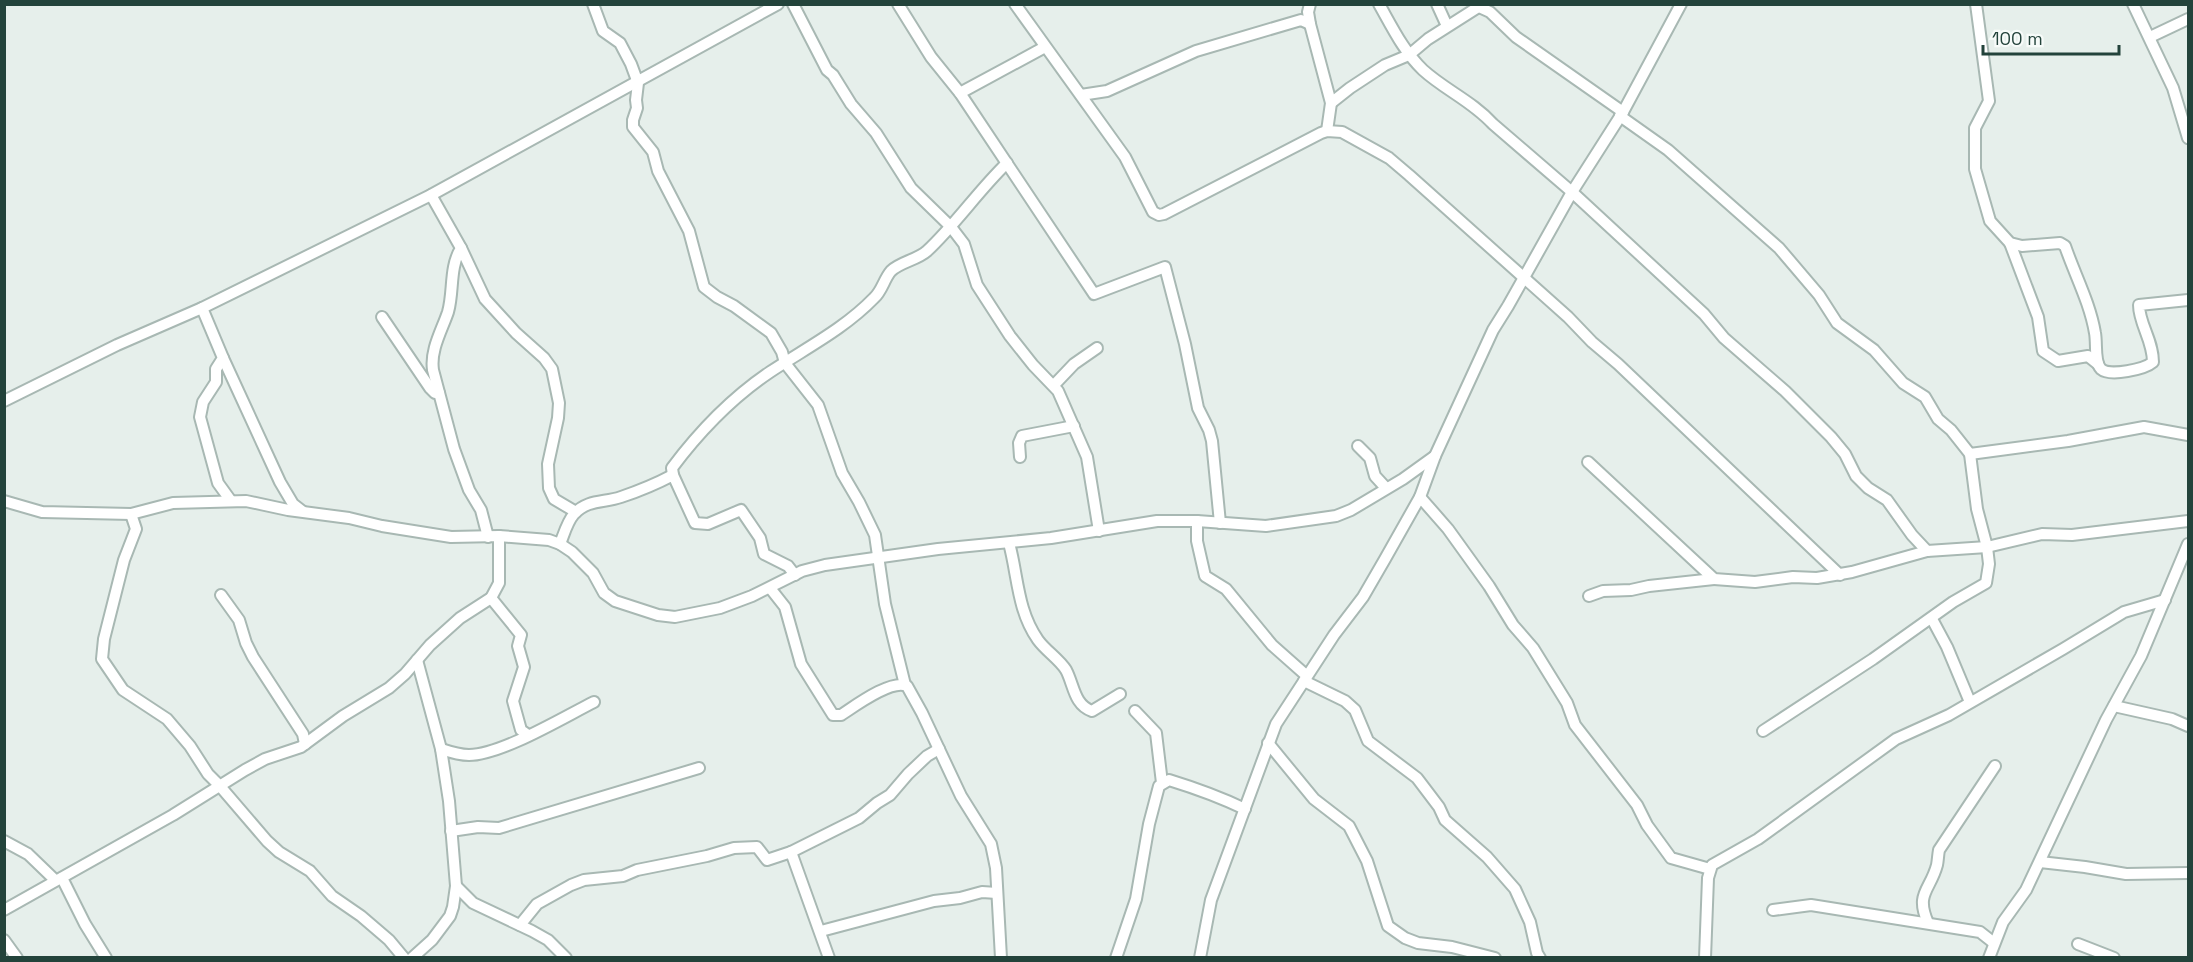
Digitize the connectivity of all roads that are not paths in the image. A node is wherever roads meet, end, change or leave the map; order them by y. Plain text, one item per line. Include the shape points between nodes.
1 (593, 4) edge
2 (778, 4) edge
3 (793, 4) edge
4 (898, 4) edge
5 (1015, 4) edge
6 (1378, 4) edge
7 (1437, 4) edge
8 (1681, 4) edge
9 (1976, 4) edge
10 (2133, 4) edge
11 (1309, 6) edge
12 (1485, 7) edge
13 (2188, 19) edge
14 (1306, 22) junction
15 (1447, 27) junction
16 (2150, 37) junction
17 (1045, 47) junction
18 (1409, 56) junction
19 (638, 83) junction
20 (960, 93) junction
21 (1081, 95) junction
22 (1331, 103) junction
23 (1622, 114) junction
24 (1327, 131) junction
25 (2188, 138) edge
26 (1007, 163) junction
27 (1572, 192) junction
28 (431, 195) junction
29 (951, 227) junction
30 (2010, 243) junction
31 (461, 248) junction
32 (1524, 276) junction
33 (2188, 300) edge
34 (202, 308) junction
35 (382, 317) dead end
36 (1097, 348) dead end
37 (223, 358) junction
38 (785, 363) junction
39 (2098, 364) junction
40 (1054, 385) junction
41 (440, 393) junction
42 (4, 401) edge
43 (1074, 426) junction
44 (2188, 435) edge
45 (1359, 446) dead end
46 (1970, 454) junction
47 (1435, 456) junction
48 (1020, 457) dead end
49 (1588, 462) dead end
50 (673, 475) junction
51 (1403, 479) junction
52 (1386, 488) junction
53 (1421, 493) junction
54 (4, 501) edge
55 (231, 501) junction
56 (304, 512) junction
57 (576, 512) junction
58 (131, 514) junction
59 (1192, 521) junction
60 (2188, 521) edge
61 (1220, 523) junction
62 (1099, 531) junction
63 (494, 536) junction
64 (1009, 543) junction
65 (560, 544) junction
66 (2188, 544) edge
67 (1987, 547) junction
68 (1927, 551) junction
69 (879, 558) junction
70 (795, 575) junction
71 (1840, 575) junction
72 (1714, 579) junction
73 (770, 588) junction
74 (221, 595) dead end
75 (1589, 596) dead end
76 (491, 598) junction
77 (2165, 600) junction
78 (1932, 619) junction
79 (417, 660) junction
80 (1306, 678) junction
81 (905, 685) junction
82 (1120, 694) dead end
83 (594, 702) dead end
84 (1970, 702) junction
85 (2114, 706) junction
86 (1135, 711) dead end
87 (2188, 726) edge
88 (1763, 731) dead end
89 (528, 735) junction
90 (304, 739) junction
91 (1268, 743) junction
92 (939, 749) junction
93 (441, 750) junction
94 (1995, 766) dead end
95 (699, 768) dead end
96 (1162, 783) junction
97 (219, 785) junction
98 (1245, 810) junction
99 (451, 831) junction
100 (4, 841) edge
101 (791, 852) junction
102 (2040, 862) junction
103 (1710, 868) junction
104 (2188, 873) edge
105 (59, 879) junction
106 (456, 886) junction
107 (997, 892) junction
108 (4, 910) edge
109 (1773, 910) dead end
110 (1928, 923) junction
111 (520, 925) junction
112 (820, 931) junction
113 (4, 940) edge
114 (1994, 943) junction
115 (2078, 944) dead end
116 (17, 957) edge
117 (106, 957) edge
118 (404, 957) edge
119 (412, 957) edge
120 (566, 957) edge
121 (830, 957) edge
122 (1001, 957) edge
123 (1116, 957) edge
124 (1200, 957) edge
125 (1495, 957) edge
126 (1540, 957) edge
127 (1706, 957) edge
128 (1989, 957) edge
129 (2114, 957) edge

1 - 19 street via 603,31 626,52
2 - 19 street
3 - 29 street via 844,94 876,133 911,188
4 - 20 street via 931,57
5 - 17 street
6 - 18 street
7 - 15 street
8 - 23 street
9 - 30 street via 1989,101 1975,128 1975,169 1990,221
10 - 16 street
11 - 14 street
12 - 15 street
12 - 23 street via 1516,37
13 - 16 street
14 - 21 street via 1196,51 1107,91
14 - 22 street
15 - 18 street
16 - 25 street via 2173,88
17 - 20 street
17 - 21 street
18 - 22 street via 1385,65
18 - 27 street via 1483,112
19 - 28 street
19 - 38 street via 633,127 653,152 657,171 688,231 704,287 771,333
20 - 26 street
21 - 24 street via 1125,157 1149,206 1159,215
22 - 24 street
23 - 27 street
23 - 46 street via 1779,248 1837,323 1874,350 1903,383 1925,397 1938,419
24 - 32 street via 1342,132 1389,158
26 - 29 street
26 - 61 street via 1094,294 1165,267 1198,408 1212,441
27 - 32 street
27 - 68 street via 1832,437 1856,476 1887,500
28 - 31 street
28 - 34 street
29 - 38 street via 924,254 892,270 876,297 826,338
29 - 40 street via 964,244 977,285 1010,336
30 - 39 street via 2038,317 2043,351 2058,361 2088,356
30 - 39 street via 2065,246 2090,310
31 - 41 street via 433,357
31 - 57 street via 485,299 552,369 559,403 548,464 549,488 554,499
32 - 47 street via 1492,330
32 - 71 street
33 - 39 street via 2139,305 2153,348 2153,362 2147,368 2110,373
34 - 37 street
34 - 42 street
35 - 41 street via 430,388
36 - 40 street
37 - 55 street via 200,417 218,483
37 - 56 street via 280,482 293,504
38 - 50 street via 737,398 685,451 672,468
38 - 69 street via 818,405 842,473 875,535
40 - 43 street
41 - 63 street via 469,490
43 - 48 street via 1022,436
43 - 62 street via 1087,457
44 - 46 street via 2144,427
45 - 52 street
46 - 67 street via 1977,509
47 - 51 street
47 - 53 street
49 - 72 street
50 - 57 street via 654,486 619,499 593,502
50 - 70 street via 695,523 708,524 741,510 760,537 764,554 788,566
51 - 52 street
51 - 53 street
52 - 61 street via 1336,516 1266,526
53 - 80 street via 1363,597
53 - 103 street via 1533,648 1567,703 1575,725 1637,805 1671,858
54 - 58 street via 42,512
55 - 56 street
55 - 58 street via 173,503
56 - 63 street via 451,537
57 - 65 street
58 - 97 street via 136,529 124,560 102,658 123,690 167,719
59 - 61 street
59 - 62 street via 1157,521
59 - 80 street via 1206,576 1226,589 1261,633
60 - 67 street via 2072,535 2042,534
62 - 64 street
63 - 65 street
63 - 76 street via 499,583
64 - 69 street
64 - 82 street via 1016,587 1030,626 1065,669 1076,697 1092,711
65 - 73 street via 593,573 609,597 658,615 697,614
66 - 77 street
67 - 68 street
67 - 78 street via 1986,583
68 - 71 street
69 - 70 street via 813,567
69 - 81 street via 880,581
70 - 73 street
71 - 72 street via 1755,582
72 - 75 street via 1603,591
73 - 81 street via 785,607 801,664 833,715 841,715 884,690
74 - 90 street via 239,620 253,657
76 - 79 street via 460,618
76 - 89 street via 521,634 518,646 524,667 513,701 521,730
77 - 84 street via 2124,612
77 - 85 street
78 - 84 street
78 - 88 street
79 - 90 street via 389,688 316,736
79 - 93 street
80 - 91 street
80 - 126 street via 1355,710 1368,741 1417,778 1440,807 1445,820 1487,857 1515,889
81 - 92 street
83 - 89 street
84 - 103 street via 1896,739
85 - 87 street
85 - 102 street
86 - 96 street via 1156,733
89 - 93 street via 470,755
90 - 97 street via 292,751 265,759
91 - 98 street
91 - 125 street via 1314,799 1349,826 1367,861 1388,927 1418,943
92 - 101 street via 860,818
92 - 107 street via 961,796 991,844
93 - 99 street
94 - 110 street via 1939,850 1922,900
95 - 99 street via 499,828
96 - 98 street via 1169,780 1186,785
96 - 123 street via 1149,824 1136,899
97 - 105 street
97 - 118 street via 267,841 310,871 332,896 361,916
98 - 124 street via 1211,900
99 - 106 street
100 - 105 street
101 - 111 street via 767,860 757,847 734,848 571,885 537,904
101 - 112 street
102 - 104 street via 2126,874
102 - 114 street via 2026,890 2002,922
103 - 127 street
105 - 108 street
105 - 117 street
106 - 111 street via 473,903
106 - 119 street via 450,916 432,940
107 - 112 street via 934,901
107 - 122 street
109 - 110 street via 1811,905
110 - 114 street via 1980,932
111 - 120 street via 548,940
112 - 121 street
113 - 116 street
114 - 128 street
115 - 129 street

